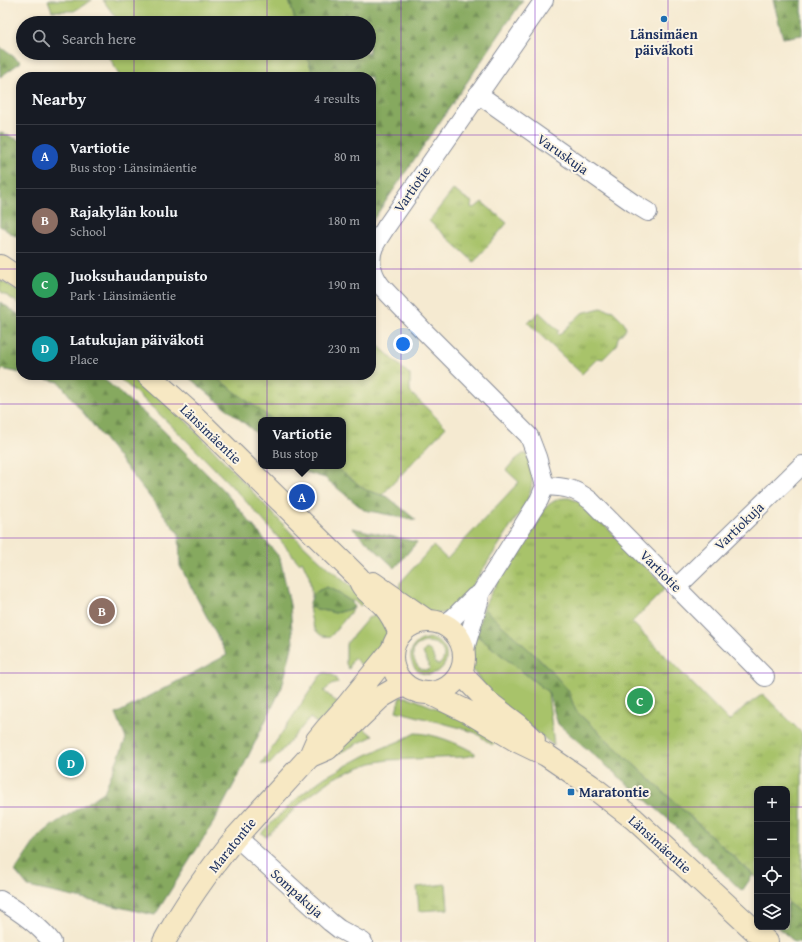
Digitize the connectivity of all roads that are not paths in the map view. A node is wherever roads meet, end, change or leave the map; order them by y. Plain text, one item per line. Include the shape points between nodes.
1 (544, 0) edge
2 (478, 94) junction
3 (648, 212) dead end
4 (376, 245) edge
5 (0, 266) edge
6 (16, 277) edge
7 (376, 280) edge
8 (154, 380) edge
9 (802, 465) edge
10 (545, 486) junction
11 (359, 578) junction
12 (677, 588) junction
13 (480, 594) junction
14 (435, 622) junction
15 (396, 642) junction
16 (463, 662) junction
17 (765, 677) dead end
18 (405, 685) junction
19 (428, 693) junction
20 (546, 755) junction
21 (310, 756) junction
22 (236, 837) junction
23 (0, 900) edge
24 (52, 942) edge
25 (164, 942) edge
26 (363, 942) edge
27 (767, 942) edge

1 - 2 street, Vartiotie
2 - 3 street, Varuskuja
2 - 4 street, Vartiotie
5 - 6 main road
7 - 10 street, Vartiotie via 529,436
8 - 11 main road, Länsimäentie via 195,417
9 - 12 street, Vartiokuja
10 - 12 street, Vartiotie via 568,488 583,494
10 - 13 street via 539,500
11 - 14 main road, Länsimäentie via 368,580
11 - 15 main road, Länsimäentie via 363,587 384,606 396,624
12 - 17 street, Vartiotie
13 - 14 street via 454,617
13 - 16 street
14 - 15 main road via 412,624 405,628
14 - 16 main road via 452,629 458,636 462,643
15 - 18 main road via 393,666 395,673
15 - 21 main road, Maratontie via 317,740
16 - 19 main road via 456,680 439,692
16 - 20 main road, Länsimäentie via 468,682 488,702 518,725
18 - 19 main road via 412,690
18 - 21 main road, Maratontie via 381,697 327,749
19 - 20 main road, Länsimäentie
20 - 27 main road, Länsimäentie via 634,819
21 - 22 main road, Maratontie
22 - 25 main road, Maratontie via 201,883
22 - 26 street, Sompakuja via 330,922
23 - 24 street via 43,931

